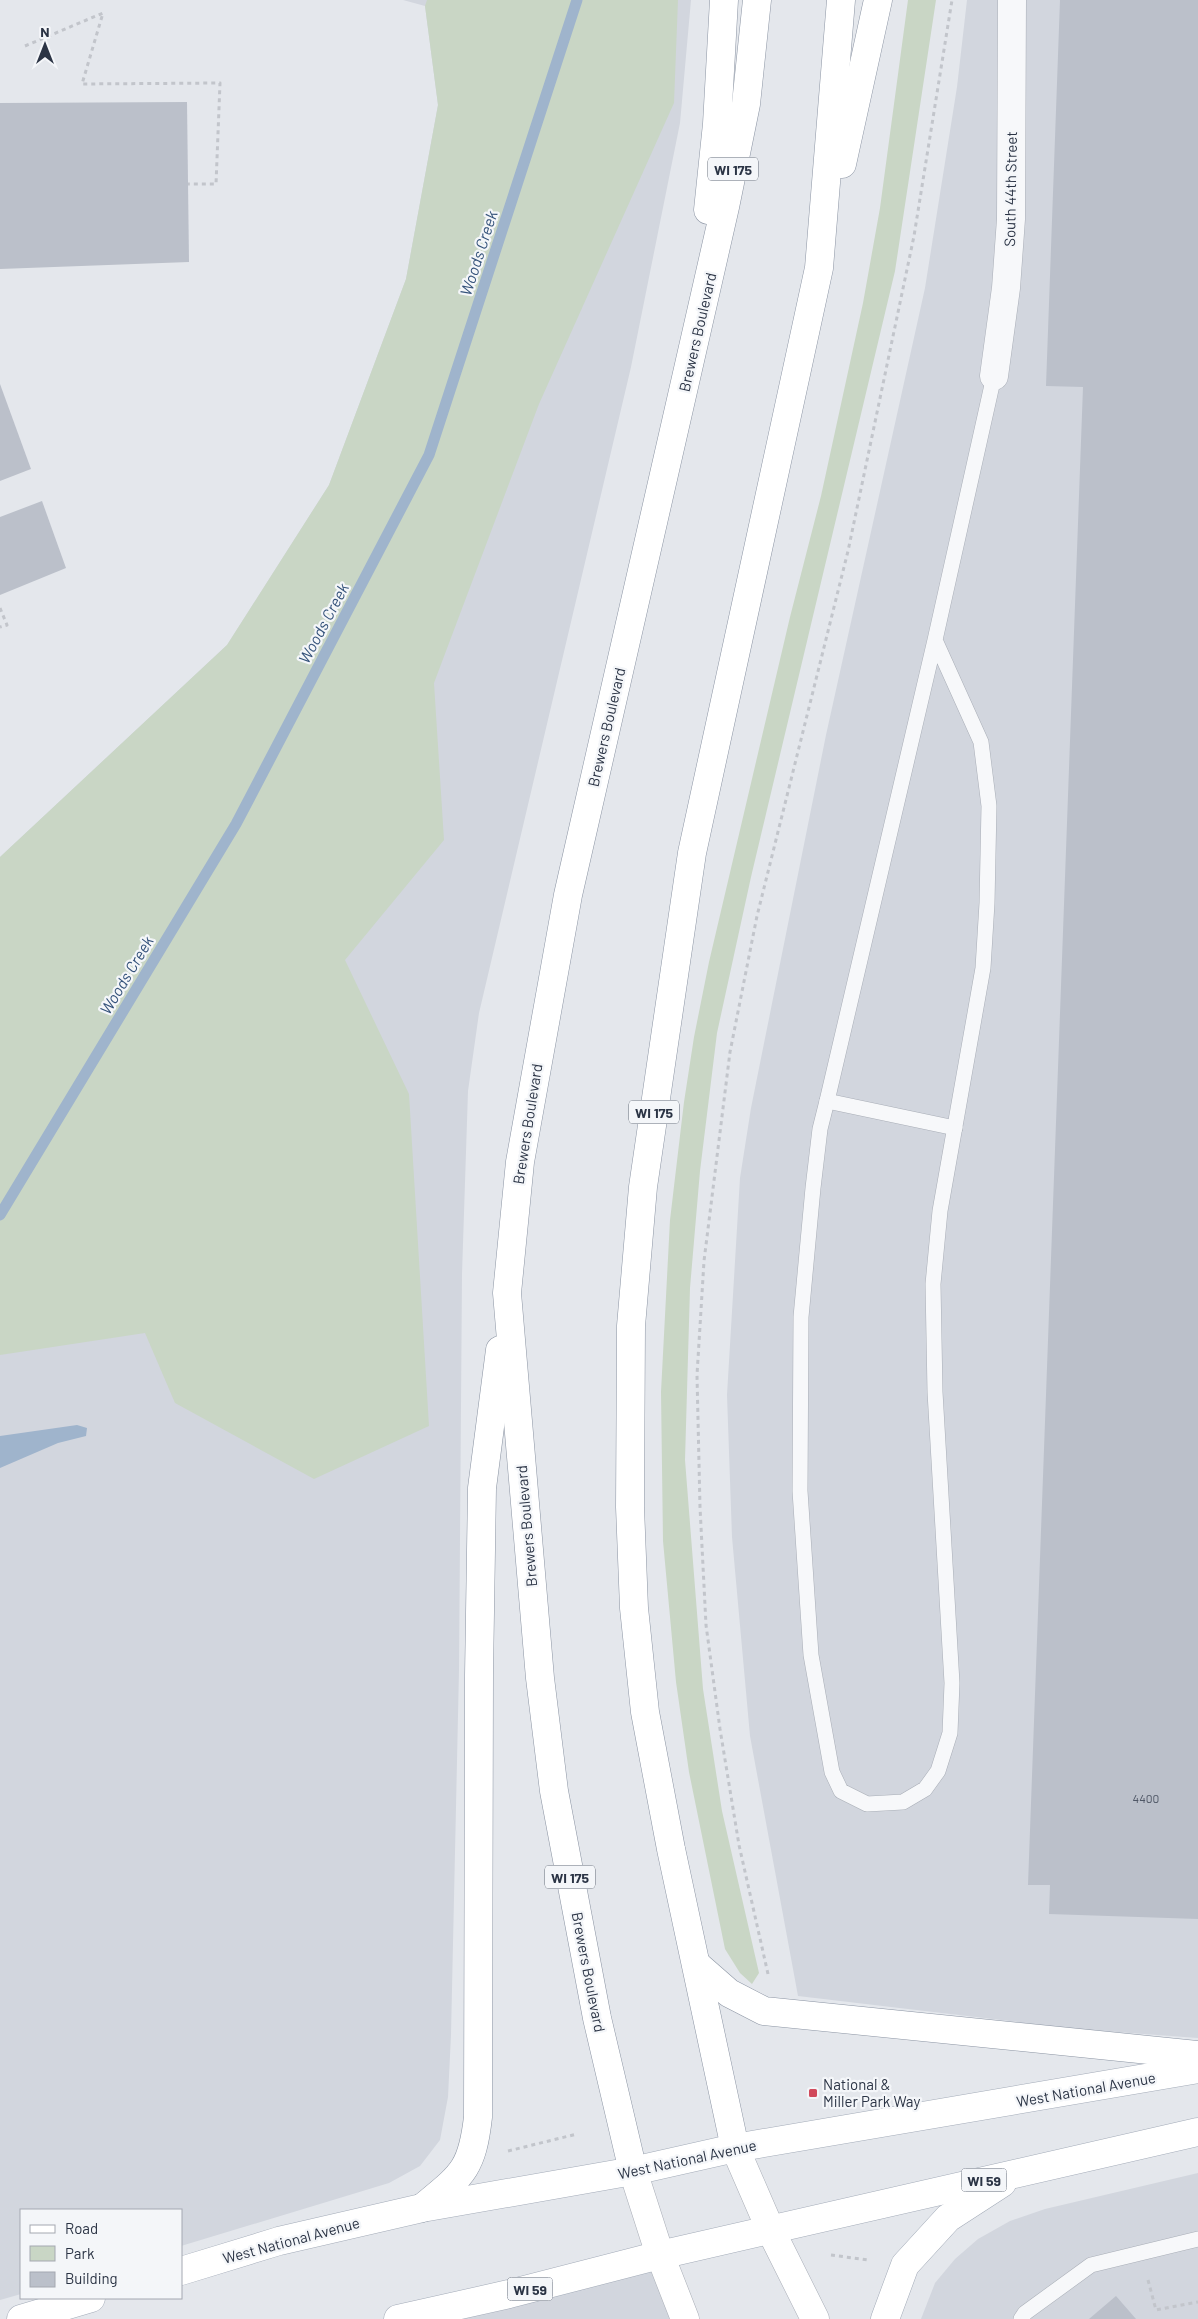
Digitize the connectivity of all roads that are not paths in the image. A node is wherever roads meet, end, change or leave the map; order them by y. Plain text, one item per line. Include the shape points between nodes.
1 (724, 0) edge
2 (757, 0) edge
3 (841, 0) edge
4 (878, 0) edge
5 (1012, 0) edge
6 (820, 268) junction
7 (696, 336) junction
8 (994, 376) joint
9 (935, 640) junction
10 (827, 1101) junction
11 (955, 1128) junction
12 (507, 1294) junction
13 (697, 1965) junction
14 (1198, 2055) edge
15 (1198, 2069) edge
16 (1198, 2132) edge
17 (735, 2148) junction
18 (633, 2171) junction
19 (1018, 2173) junction
20 (422, 2208) junction
21 (771, 2231) junction
22 (1198, 2239) edge
23 (660, 2255) junction
24 (182, 2270) edge
25 (88, 2299) edge
26 (21, 2319) edge
27 (398, 2319) edge
28 (684, 2319) edge
29 (815, 2319) edge
30 (885, 2319) edge
31 (1020, 2319) edge

1 - 7 main road via 717,124
2 - 7 main road, Brewers Boulevard / WI 175 via 746,104
3 - 6 main road, WI 175
4 - 6 main road
5 - 8 street, South 44th Street via 1011,219
6 - 13 main road, WI 175 via 692,853 643,1187 632,1326 630,1507 634,1608 645,1712
7 - 12 main road, Brewers Boulevard / WI 175 via 568,894 520,1162
8 - 9 lane
9 - 10 lane
9 - 11 lane via 982,742 989,806 983,968
10 - 11 lane
10 - 11 lane via 813,1188 802,1317 800,1491 811,1655 832,1772 841,1791 867,1804 903,1802 925,1789 938,1770 950,1733 952,1683 935,1392 933,1284 940,1211
12 - 18 main road, Brewers Boulevard / WI 175 via 535,1628 554,1790 597,2018
12 - 20 main road via 482,1488 478,2117 472,2155 463,2171
13 - 14 main road via 730,1993 764,2011
13 - 17 main road, WI 175
15 - 17 main road, West National Avenue
16 - 19 main road, WI 59
17 - 18 main road, West National Avenue
17 - 21 main road, WI 175
18 - 20 main road, West National Avenue
18 - 23 main road, Brewers Boulevard / WI 175
19 - 21 main road, WI 59
19 - 30 main road via 948,2218 905,2265
20 - 24 main road, West National Avenue via 279,2241
21 - 23 main road, WI 59
21 - 29 main road
22 - 31 lane via 1091,2265
23 - 27 main road, WI 59
23 - 28 main road, Brewers Boulevard
25 - 26 main road

